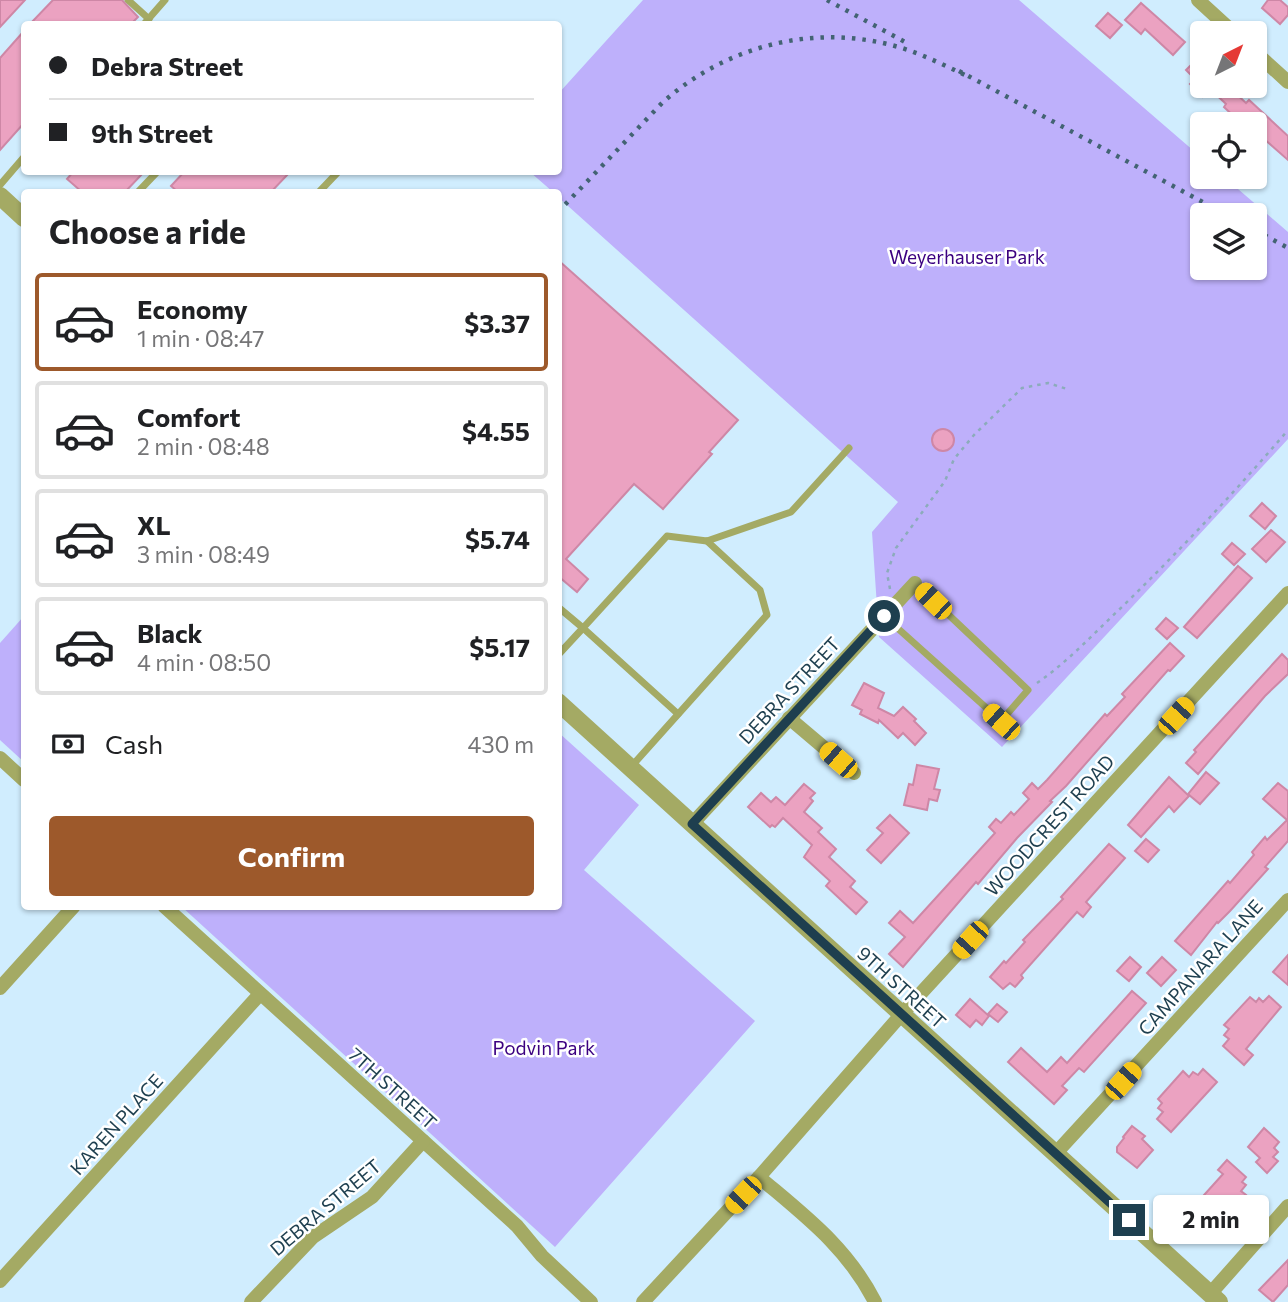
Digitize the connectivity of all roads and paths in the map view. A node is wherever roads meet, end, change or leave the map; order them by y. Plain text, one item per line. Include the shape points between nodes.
1 (128, 0) edge
2 (165, 0) edge
3 (1198, 0) edge
4 (145, 21) edge
5 (147, 21) edge
6 (1221, 21) edge
7 (1267, 63) edge
8 (1288, 82) edge
9 (21, 160) edge
10 (154, 175) edge
11 (335, 175) edge
12 (0, 185) edge
13 (141, 189) edge
14 (322, 189) edge
15 (0, 196) edge
16 (21, 215) edge
17 (1067, 389) dead end
18 (1288, 430) edge
19 (849, 448) dead end
20 (707, 541) junction
21 (915, 583) joint
22 (1288, 593) edge
23 (562, 610) edge
24 (889, 611) junction
25 (583, 628) junction
26 (562, 645) edge
27 (565, 648) junction
28 (562, 651) edge
29 (1027, 690) junction
30 (562, 706) edge
31 (678, 714) junction
32 (789, 718) junction
33 (0, 758) edge
34 (630, 768) junction
35 (854, 773) dead end
36 (21, 777) edge
37 (692, 824) junction
38 (1288, 900) edge
39 (70, 910) edge
40 (168, 910) edge
41 (0, 988) edge
42 (260, 994) junction
43 (901, 1015) junction
44 (423, 1141) junction
45 (1056, 1153) junction
46 (759, 1177) junction
47 (1288, 1206) edge
48 (0, 1281) edge
49 (1214, 1298) edge
50 (251, 1302) edge
51 (591, 1302) edge
52 (643, 1302) edge
53 (875, 1302) edge

1 - 4 lane
2 - 5 lane
3 - 6 street
7 - 8 street
9 - 12 lane
10 - 13 lane
11 - 14 lane
15 - 16 street
17 - 24 path via 1048,383 1022,388 954,459 945,481 896,548 887,573
18 - 29 path via 1151,579 1059,668
19 - 20 lane via 791,512
20 - 25 lane via 667,537
20 - 31 lane via 760,590 767,615
21 - 24 street, DEBRA STREET
21 - 29 lane
22 - 43 street, WOODCREST ROAD
23 - 25 lane
24 - 29 lane via 1001,722
24 - 32 street, DEBRA STREET
25 - 27 lane
25 - 31 lane
26 - 27 lane
27 - 28 lane
30 - 34 street, 9TH STREET
31 - 34 lane
32 - 35 street
32 - 37 street, DEBRA STREET
33 - 36 street
34 - 37 street, 9TH STREET
37 - 43 street, 9TH STREET
38 - 45 street, CAMPANARA LANE
39 - 41 street
40 - 42 street, 7TH STREET
42 - 44 street, 7TH STREET
42 - 48 street, KAREN PLACE
43 - 45 street, 9TH STREET
43 - 46 street, WOODCREST ROAD
44 - 50 street, DEBRA STREET via 372,1197 313,1237
44 - 51 street, 7TH STREET via 517,1226
45 - 49 street, 9TH STREET
46 - 52 street, WOODCREST ROAD
46 - 53 street via 845,1254
47 - 49 street

